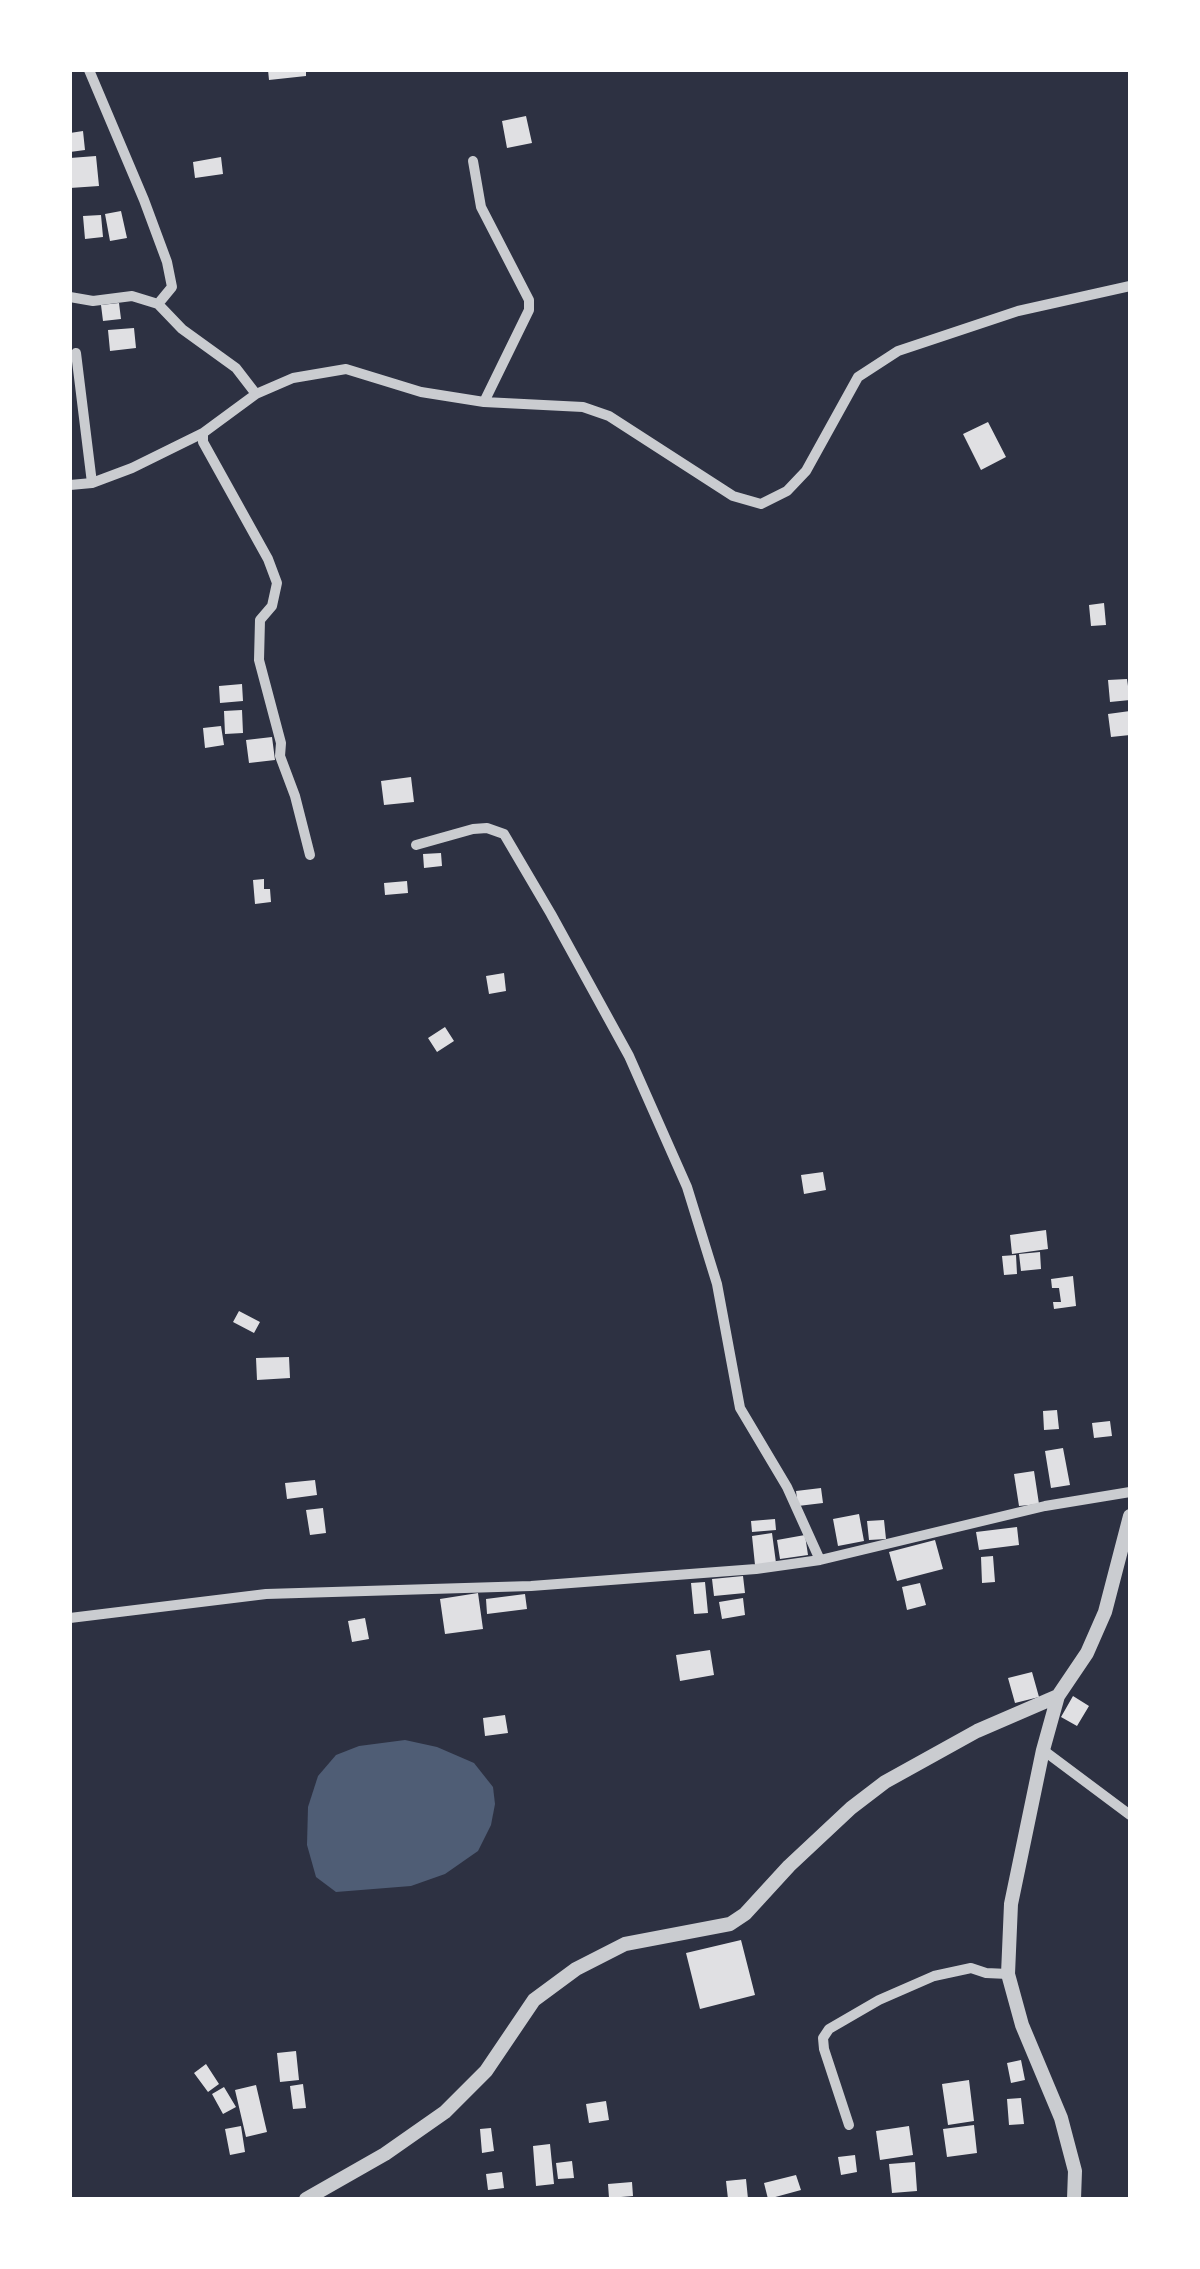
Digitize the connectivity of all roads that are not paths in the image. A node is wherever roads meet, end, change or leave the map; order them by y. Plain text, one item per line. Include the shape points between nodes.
1 (88, 70) edge
2 (473, 161) dead end
3 (1130, 286) edge
4 (70, 297) edge
5 (158, 304) junction
6 (76, 353) dead end
7 (256, 394) junction
8 (484, 402) junction
9 (204, 433) junction
10 (92, 484) junction
11 (70, 485) edge
12 (416, 846) dead end
13 (310, 855) dead end
14 (1130, 1492) edge
15 (1130, 1516) edge
16 (820, 1560) junction
17 (70, 1618) edge
18 (1058, 1696) junction
19 (1044, 1750) junction
20 (1130, 1815) edge
21 (1008, 1974) junction
22 (849, 2125) dead end
23 (306, 2199) edge
24 (1074, 2199) edge

1 - 5 street via 167,262 172,287
2 - 8 street via 481,207 529,300
3 - 8 street via 1018,311 898,351 858,377 806,471 787,491 760,504 714,486 609,416 583,408
4 - 5 street via 132,296
5 - 7 street via 236,368
6 - 10 street
7 - 8 street via 293,378 346,369 420,392
7 - 9 street
9 - 10 street
9 - 13 street via 276,583 272,606 260,620 260,660
10 - 11 street
12 - 16 street via 473,829 504,834 551,914 629,1056 687,1186 717,1284 740,1408
14 - 16 street
15 - 18 street via 1105,1612
16 - 17 street via 531,1586 266,1594
18 - 19 street
18 - 23 street via 977,1730 885,1782 730,1924 625,1944 576,1969 534,2000 486,2071 445,2112
19 - 20 street
19 - 21 street via 1010,1904
21 - 22 street via 971,1968 934,1976 829,2029 824,2048
21 - 24 street via 1060,2118 1075,2171

